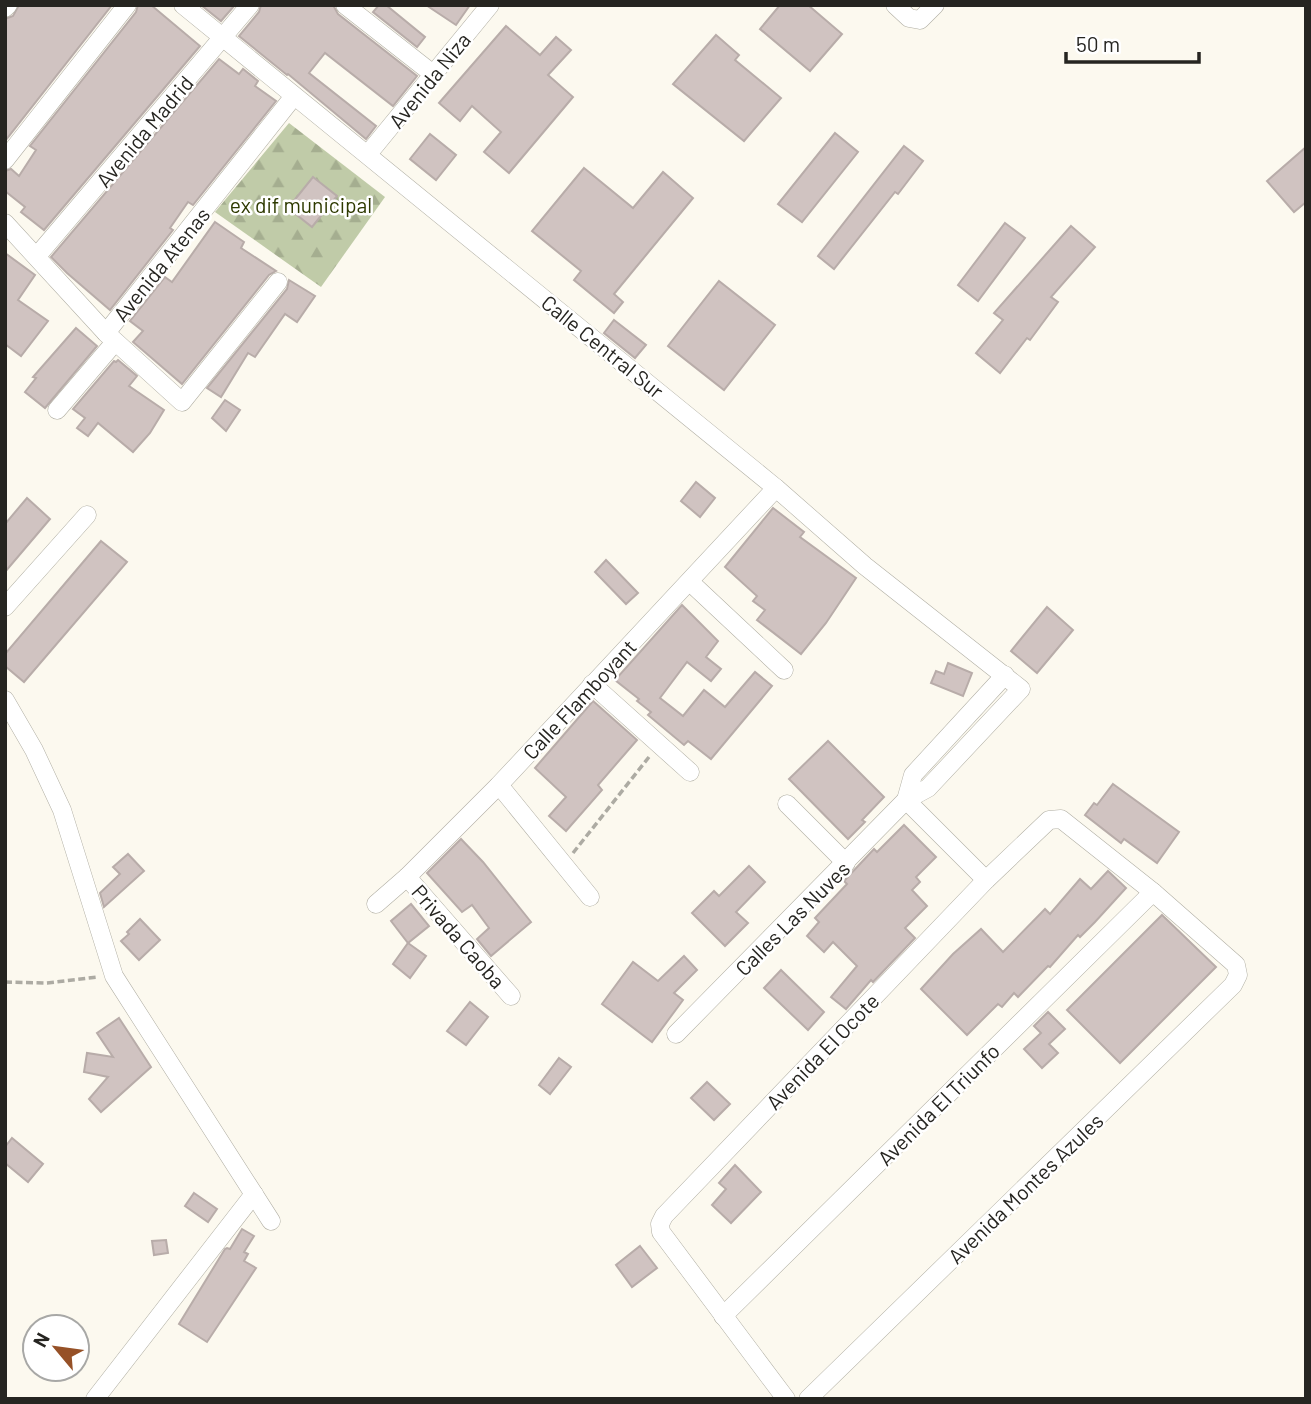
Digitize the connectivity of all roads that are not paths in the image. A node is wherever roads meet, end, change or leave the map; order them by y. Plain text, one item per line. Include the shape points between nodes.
1 (127, 5) edge
2 (183, 5) edge
3 (250, 5) edge
4 (490, 5) edge
5 (895, 5) edge
6 (934, 5) edge
7 (352, 7) edge
8 (222, 39) junction
9 (433, 74) junction
10 (294, 96) junction
11 (368, 154) junction
12 (5, 160) edge
13 (5, 223) edge
14 (37, 256) junction
15 (278, 282) dead end
16 (111, 337) junction
17 (57, 410) dead end
18 (776, 488) junction
19 (87, 515) dead end
20 (690, 582) junction
21 (5, 607) edge
22 (784, 670) dead end
23 (1004, 675) junction
24 (592, 684) junction
25 (1021, 689) joint
26 (5, 700) edge
27 (690, 772) dead end
28 (499, 785) junction
29 (906, 800) junction
30 (787, 804) dead end
31 (846, 863) junction
32 (407, 877) junction
33 (986, 880) junction
34 (1153, 892) junction
35 (590, 897) dead end
36 (376, 904) dead end
37 (511, 996) dead end
38 (676, 1034) dead end
39 (254, 1194) junction
40 (271, 1221) dead end
41 (723, 1317) junction
42 (95, 1399) edge
43 (786, 1399) edge
44 (808, 1399) edge

1 - 12 street
2 - 8 street, Calle Central Sur
3 - 8 street, Avenida Madrid
4 - 9 street, Avenida Niza
5 - 6 street via 909,18 919,20
7 - 9 street
8 - 10 street, Calle Central Sur
8 - 14 street, Avenida Madrid
9 - 11 street, Avenida Niza
10 - 11 street, Calle Central Sur
10 - 16 street, Avenida Atenas
11 - 18 street, Calle Central Sur
13 - 14 street
14 - 16 street
15 - 16 street via 182,402
16 - 17 street, Avenida Atenas
18 - 20 street, Calle Flamboyant
18 - 23 street, Calle Central Sur via 865,566
19 - 21 street
20 - 22 street
20 - 24 street, Calle Flamboyant
23 - 25 street, Calle Central Sur
23 - 29 street, Calles Las Nuves via 913,775
24 - 27 street
24 - 28 street, Calle Flamboyant
25 - 29 street, Calles Las Nuves via 928,788
26 - 39 street via 62,810 114,976
28 - 32 street, Calle Flamboyant
28 - 35 street
29 - 31 street, Calles Las Nuves
29 - 33 street
30 - 31 street
31 - 38 street, Calles Las Nuves
32 - 36 street, Calle Flamboyant
32 - 37 street, Privada Caoba
33 - 34 street, Avenida El Ocote via 1049,820 1060,819
33 - 41 street, Avenida El Ocote via 664,1216 661,1232
34 - 41 street, Avenida El Triunfo
34 - 44 street, Avenida Montes Azules via 1236,965 1233,985
39 - 40 street
39 - 42 street
41 - 43 street

